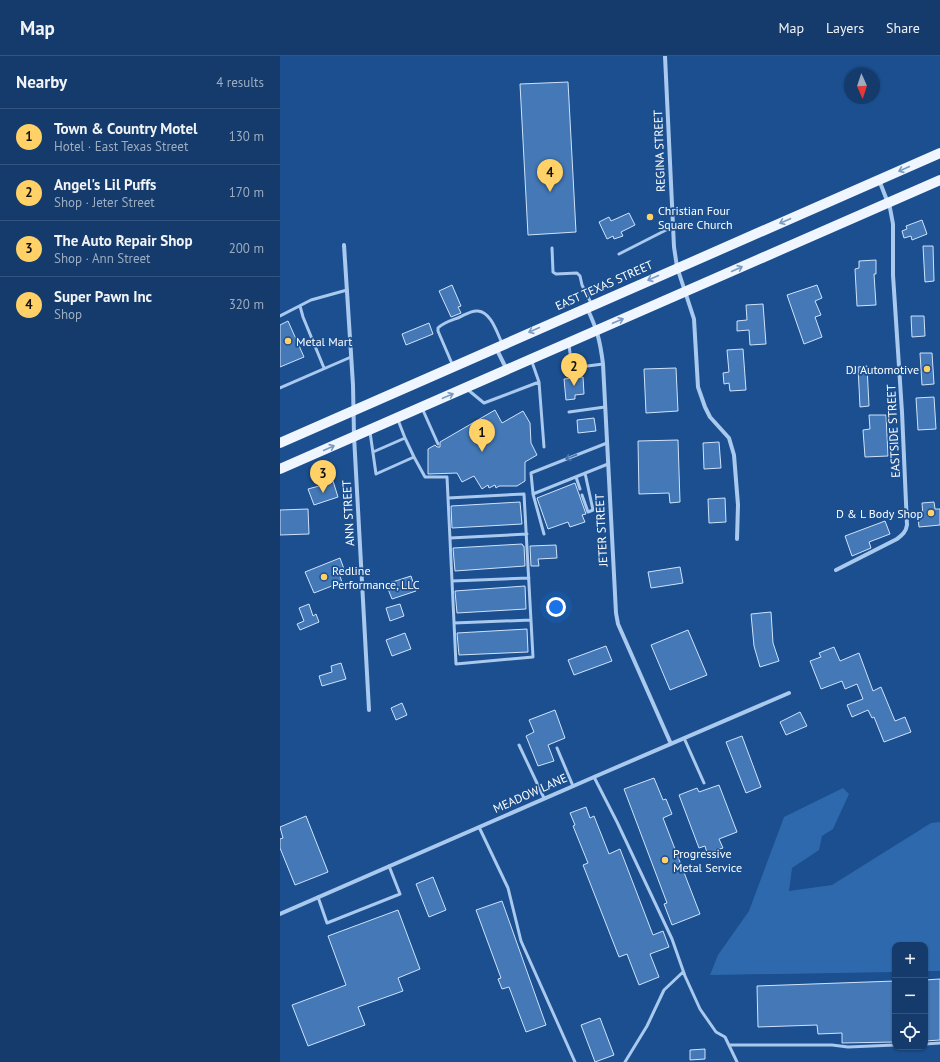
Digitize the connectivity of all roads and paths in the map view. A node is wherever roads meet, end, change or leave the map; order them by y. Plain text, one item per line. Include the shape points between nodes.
1 (665, 56) edge
2 (940, 153) edge
3 (879, 180) junction
4 (940, 180) edge
5 (888, 203) junction
6 (672, 227) junction
7 (344, 245) dead end
8 (552, 248) dead end
9 (619, 254) dead end
10 (677, 267) junction
11 (347, 290) junction
12 (686, 292) junction
13 (300, 306) junction
14 (590, 306) junction
15 (280, 316) edge
16 (597, 330) junction
17 (569, 343) junction
18 (499, 346) junction
19 (351, 357) junction
20 (531, 360) junction
21 (602, 364) junction
22 (452, 366) junction
23 (324, 368) junction
24 (507, 370) junction
25 (539, 382) junction
26 (280, 388) edge
27 (466, 388) junction
28 (422, 407) junction
29 (605, 407) junction
30 (353, 410) junction
31 (569, 412) dead end
32 (397, 418) junction
33 (369, 430) junction
34 (354, 436) junction
35 (405, 438) junction
36 (280, 443) edge
37 (607, 443) junction
38 (438, 444) dead end
39 (544, 447) dead end
40 (373, 452) junction
41 (414, 458) junction
42 (608, 464) junction
43 (280, 469) edge
44 (585, 473) junction
45 (576, 477) junction
46 (580, 489) dead end
47 (533, 494) junction
48 (582, 494) dead end
49 (448, 498) junction
50 (526, 534) junction
51 (544, 534) dead end
52 (450, 538) junction
53 (737, 539) dead end
54 (836, 570) dead end
55 (529, 578) junction
56 (452, 581) junction
57 (531, 620) junction
58 (454, 623) junction
59 (789, 692) dead end
60 (369, 710) dead end
61 (684, 738) junction
62 (671, 744) junction
63 (519, 745) dead end
64 (557, 748) dead end
65 (594, 776) junction
66 (704, 783) dead end
67 (573, 786) junction
68 (544, 798) junction
69 (479, 827) junction
70 (389, 866) junction
71 (318, 897) junction
72 (280, 914) edge
73 (683, 972) junction
74 (940, 1043) edge
75 (928, 1044) edge
76 (729, 1045) junction
77 (892, 1045) edge
78 (575, 1062) edge
79 (625, 1062) edge
80 (737, 1062) edge

1 - 6 street, REGINA STREET
2 -> 3 main road, EAST TEXAS STREET
3 - 5 street, EASTSIDE STREET
3 -> 10 main road, EAST TEXAS STREET
4 - 5 main road
12 -> 5 main road
5 - 54 street, EASTSIDE STREET via 892,224 907,525 906,530 896,539
6 - 9 lane
6 - 10 street, REGINA STREET
7 - 11 street, ANN STREET
8 - 14 lane via 554,272 577,273
10 - 12 street, REGINA STREET
10 -> 14 main road, EAST TEXAS STREET
11 - 13 lane via 311,300
11 - 19 street, ANN STREET
16 -> 12 main road
12 - 53 street, REGINA STREET via 694,320 699,392 710,417 730,438 734,454 738,505
13 - 15 lane
13 - 23 lane
14 - 16 street, JETER STREET
14 -> 18 main road, EAST TEXAS STREET
16 - 17 main road
16 - 21 street, JETER STREET
17 - 20 main road
17 - 21 lane via 572,368
18 - 22 main road, EAST TEXAS STREET
18 - 22 lane via 492,323 483,312 472,312 442,324 438,331
18 - 24 street
19 - 23 lane
19 - 30 street, ANN STREET
20 - 24 main road
20 - 25 lane
21 - 29 street, JETER STREET
22 - 30 main road, EAST TEXAS STREET
23 - 26 lane
24 - 27 main road
25 - 27 lane via 484,403
25 - 39 lane
28 -> 27 main road
28 - 32 main road
28 - 38 lane
29 - 31 lane
29 - 37 street, JETER STREET
30 - 34 street, ANN STREET
30 - 36 main road, EAST TEXAS STREET
32 - 33 main road
32 - 35 lane
33 - 34 main road
33 - 40 lane
43 -> 34 main road
34 - 60 street, ANN STREET
35 - 40 lane
35 - 41 lane
37 - 42 street, JETER STREET
37 -> 47 lane via 531,473
40 - 41 lane via 376,474
41 - 49 lane via 425,477 447,475
42 - 44 lane
42 - 62 street, JETER STREET via 618,624
44 - 45 lane
44 - 48 lane via 593,510 588,512
45 - 46 lane
45 - 47 lane
47 - 51 lane
49 - 50 lane via 524,494
49 - 52 lane
50 - 52 lane
50 - 55 lane
52 - 56 lane
55 - 56 lane
55 - 57 lane
56 - 58 lane
57 - 58 lane
57 - 58 lane via 533,657 456,664
59 - 61 street, MEADOW LANE
61 - 62 street, MEADOW LANE
61 - 66 lane
62 - 65 street, MEADOW LANE
63 - 68 lane
64 - 67 lane
65 - 67 street, MEADOW LANE
65 - 73 lane via 672,939
67 - 68 street, MEADOW LANE
68 - 69 street, MEADOW LANE
69 - 70 street, MEADOW LANE
69 - 78 lane via 508,888 521,941
70 - 71 street, MEADOW LANE
70 - 71 lane via 400,894 327,923
71 - 72 street, MEADOW LANE
73 - 76 lane via 700,1009
73 - 79 lane via 664,990 647,1026
74 - 75 lane
76 - 77 lane
76 - 80 lane

